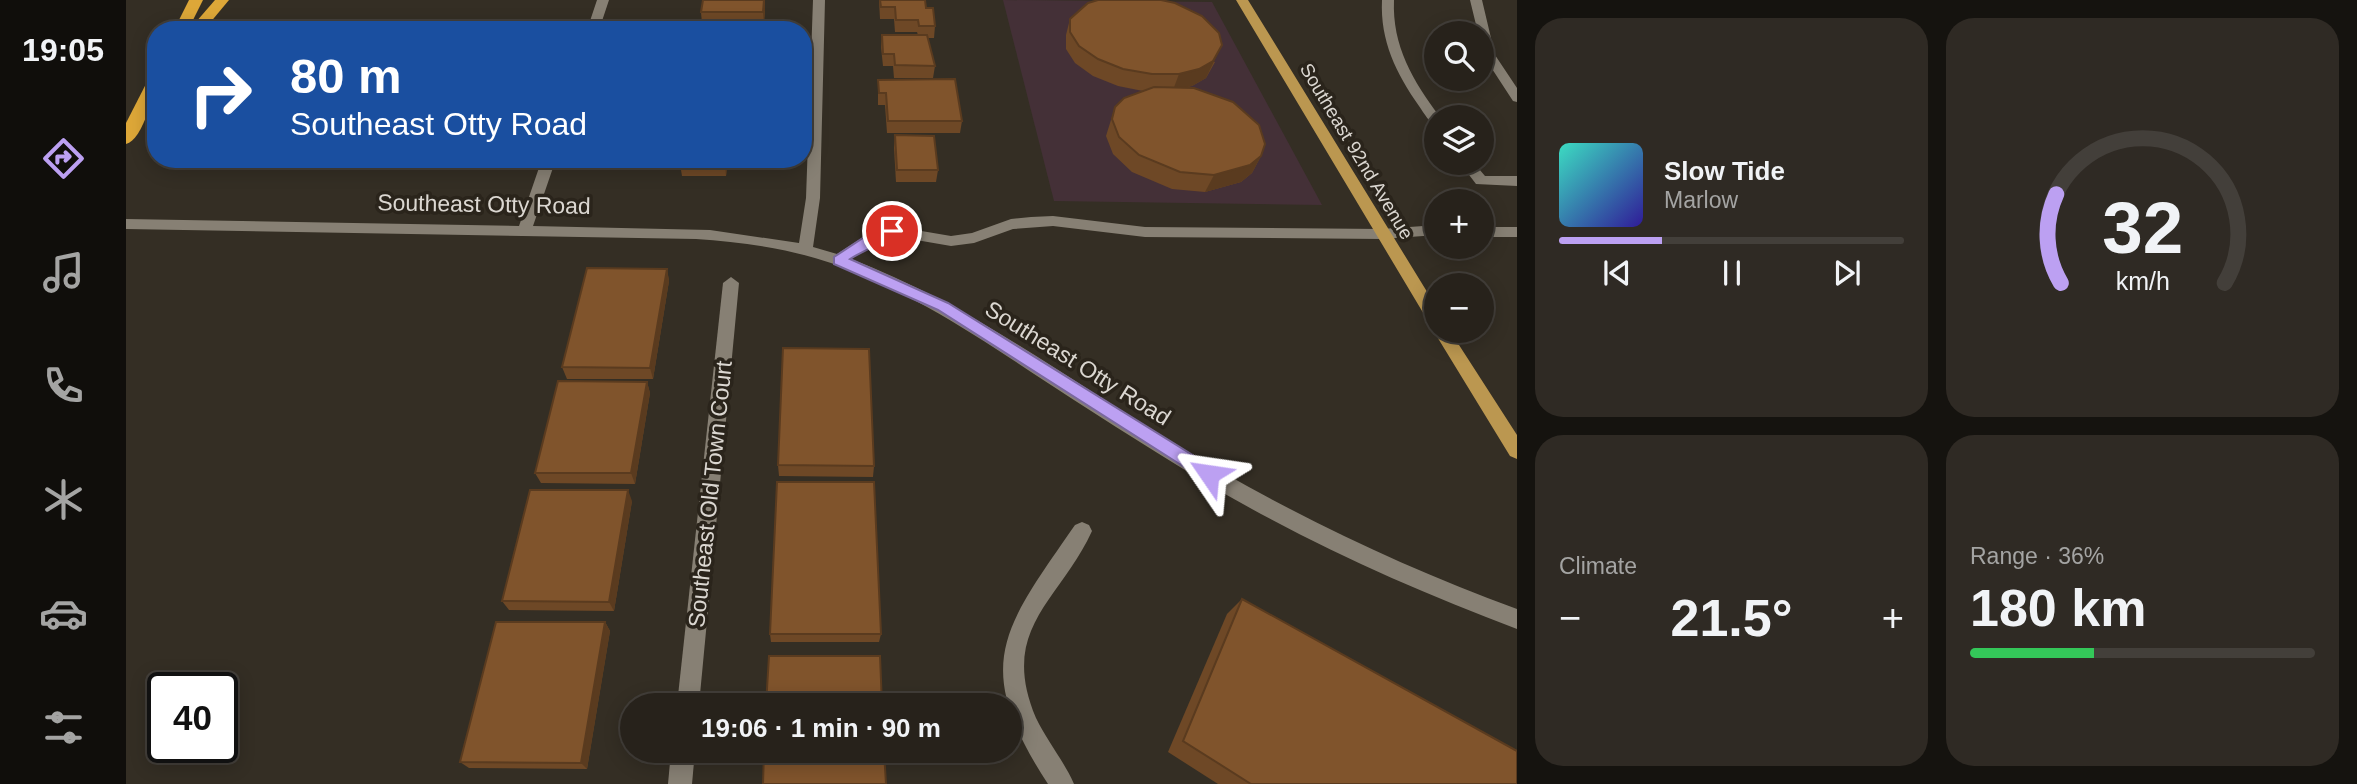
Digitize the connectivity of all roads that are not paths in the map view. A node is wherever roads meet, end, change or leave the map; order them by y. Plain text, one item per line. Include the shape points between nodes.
1 (197, 0) edge
2 (222, 0) edge
3 (603, 0) edge
4 (818, 0) edge
5 (1242, 0) edge
6 (1388, 0) edge
7 (1476, 0) edge
8 (186, 21) edge
9 (204, 21) edge
10 (596, 21) edge
11 (147, 96) edge
12 (1517, 98) edge
13 (1427, 105) edge
14 (126, 139) edge
15 (546, 168) edge
16 (1476, 175) edge
17 (1517, 181) edge
18 (126, 223) edge
19 (525, 229) junction
20 (1424, 231) edge
21 (1494, 232) edge
22 (1517, 232) edge
23 (1382, 234) junction
24 (805, 250) junction
25 (839, 260) junction
26 (731, 283) dead end
27 (1424, 301) edge
28 (1450, 343) edge
29 (1517, 451) edge
30 (1082, 531) dead end
31 (1517, 619) edge
32 (689, 693) edge
33 (682, 763) edge
34 (680, 784) edge
35 (1062, 784) edge

1 - 8 highway
2 - 9 highway
3 - 10 street
4 - 24 street via 813,198
5 - 23 main road, Southeast 92nd Avenue
6 - 13 street via 1385,20 1394,52
7 - 12 street via 1489,55
11 - 14 highway
15 - 19 street
16 - 17 street via 1481,181
18 - 19 street, Southeast Otty Road
19 - 24 street, Southeast Otty Road via 736,236
20 - 23 street
21 - 22 street
23 - 25 street via 1145,232 1031,222 951,241 892,231
23 - 27 main road, Southeast 92nd Avenue
24 - 25 street, Southeast Otty Road
25 - 31 street, Southeast Otty Road via 943,306 1209,474 1293,521 1430,587
26 - 32 street, Southeast Old Town Court
28 - 29 main road
30 - 35 street via 1022,624 1013,653 1017,694 1033,742
33 - 34 street

